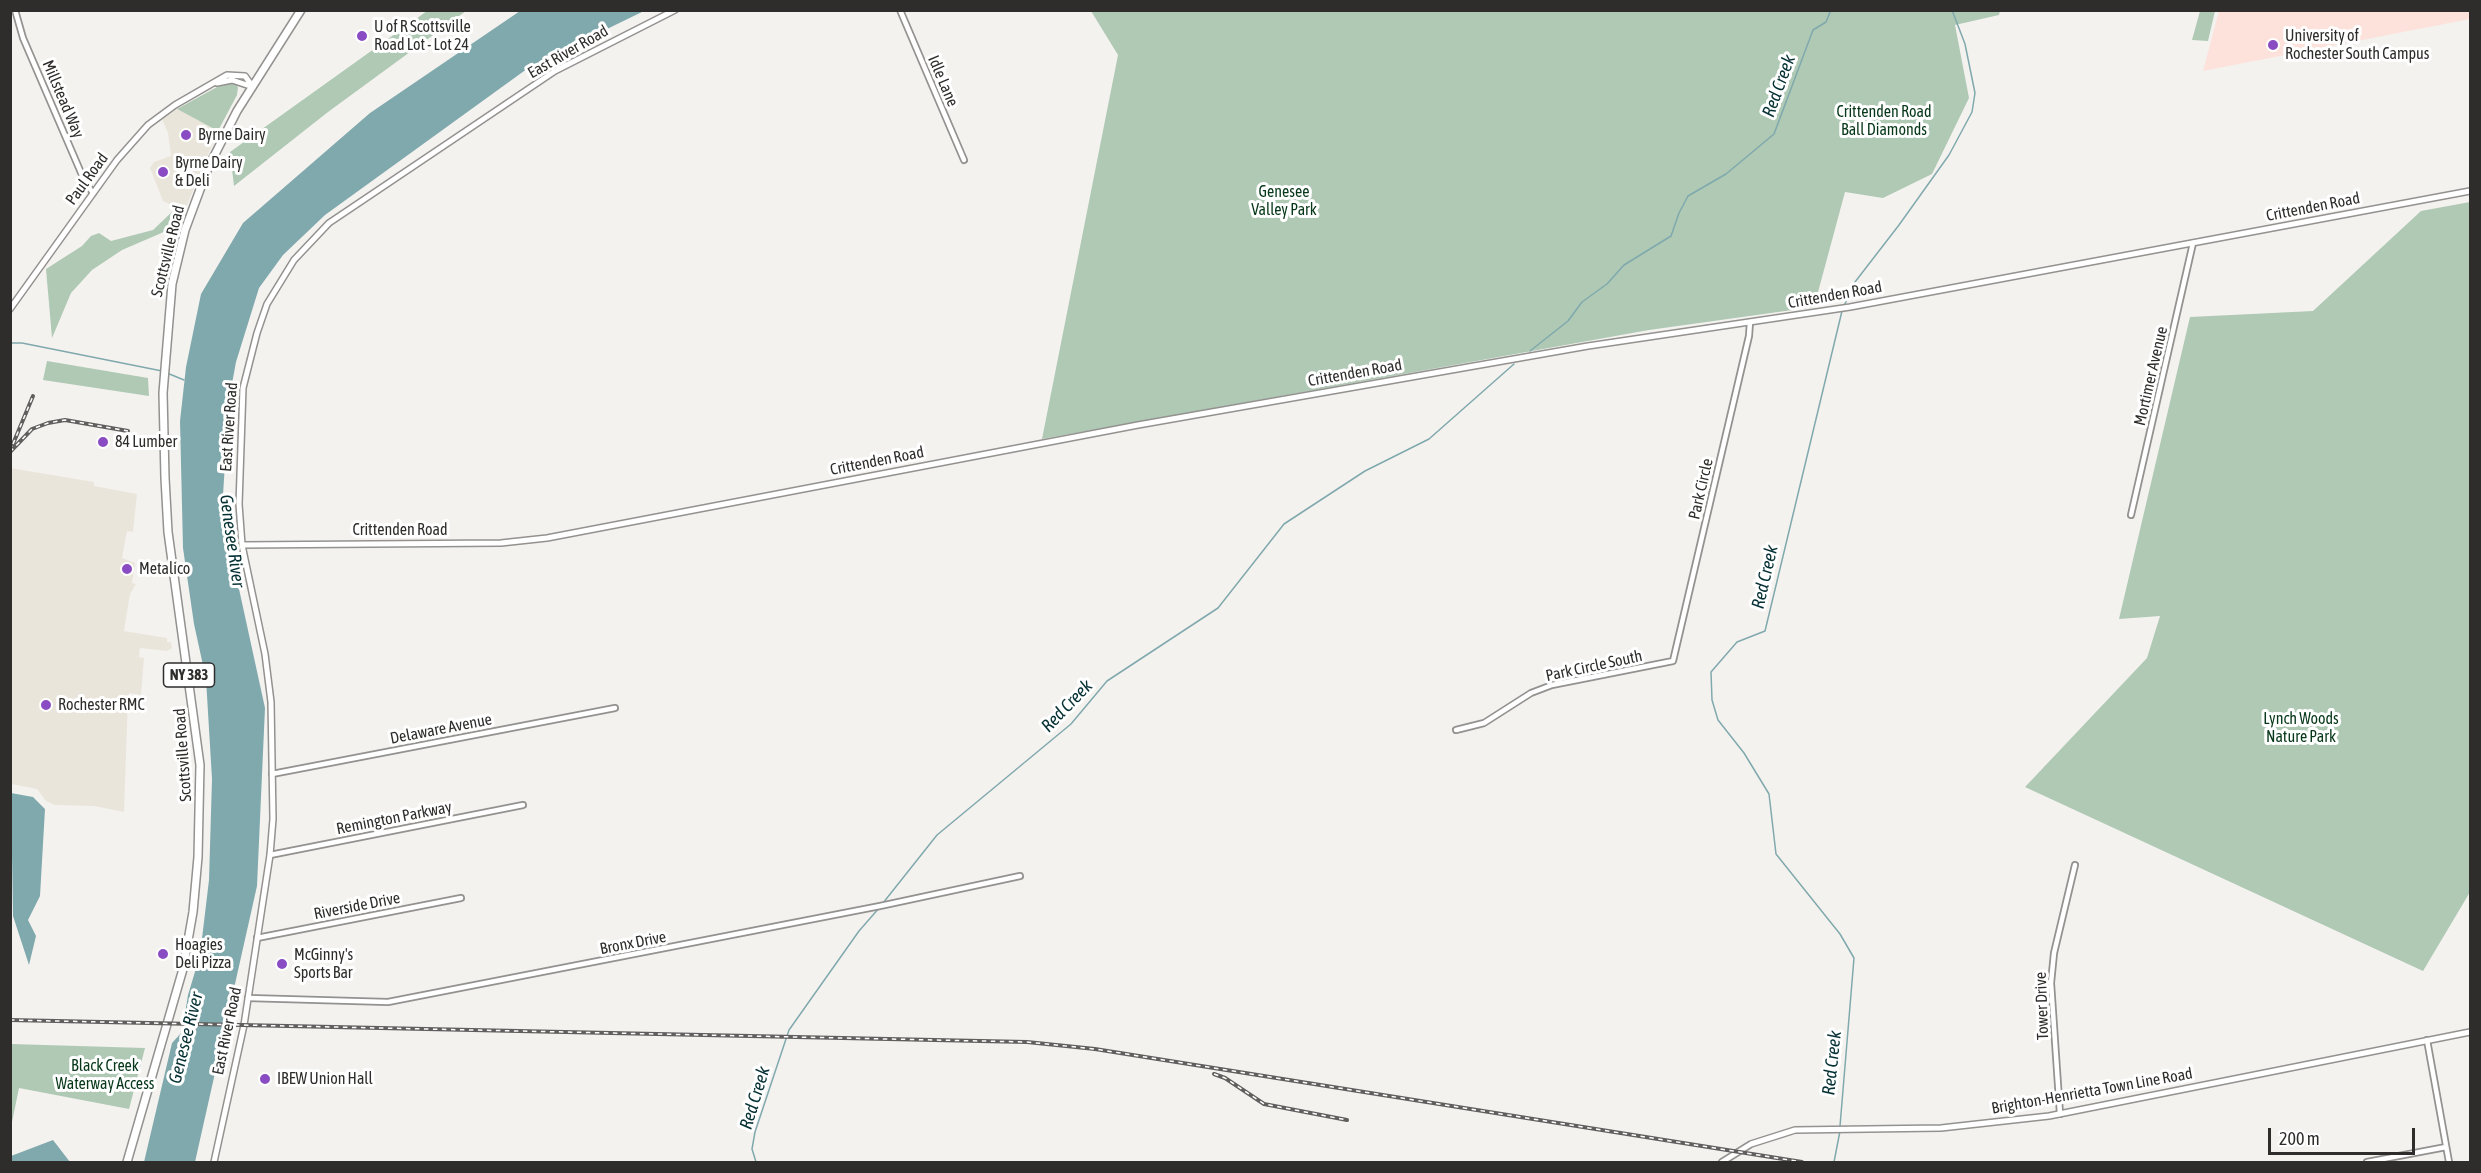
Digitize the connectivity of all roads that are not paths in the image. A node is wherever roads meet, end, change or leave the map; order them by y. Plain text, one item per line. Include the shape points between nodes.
1 (15, 10) edge
2 (301, 10) edge
3 (675, 10) edge
4 (900, 10) edge
5 (253, 87) junction
6 (964, 160) dead end
7 (2470, 191) edge
8 (93, 194) junction
9 (2193, 243) junction
10 (10, 309) edge
11 (1750, 322) junction
12 (2131, 515) dead end
13 (242, 545) junction
14 (1673, 661) joint
15 (615, 708) dead end
16 (1456, 730) dead end
17 (272, 774) junction
18 (523, 805) dead end
19 (270, 855) junction
20 (2075, 865) dead end
21 (1020, 876) dead end
22 (461, 898) dead end
23 (257, 938) junction
24 (248, 998) junction
25 (2470, 1032) edge
26 (2427, 1040) junction
27 (2060, 1114) junction
28 (2446, 1146) junction
29 (127, 1162) edge
30 (214, 1162) edge
31 (1722, 1162) edge
32 (2367, 1162) edge
33 (2449, 1162) edge

1 - 8 street, Millstead Way
2 - 5 main road, Scottsville Road / NY 383
3 - 13 street, East River Road via 555,71 329,224 294,260 267,304 243,388 239,464
4 - 6 street, Idle Lane
5 - 8 street, Paul Road via 245,76 224,77 169,109 142,131
5 - 29 main road, Scottsville Road / NY 383 via 216,152 189,216 172,284 163,424 168,532 200,765 198,857 183,969
7 - 9 street, Crittenden Road
8 - 10 street, Paul Road
9 - 11 street, Crittenden Road
9 - 12 street, Mortimer Avenue
11 - 13 street, Crittenden Road via 1588,346 1138,425 537,540
11 - 14 street, Park Circle
13 - 17 street, East River Road via 272,702
14 - 16 street, Park Circle South via 1552,685 1484,723
15 - 17 street, Delaware Avenue
17 - 19 street, East River Road
18 - 19 street, Remington Parkway
19 - 23 street, East River Road
20 - 27 street, Tower Drive via 2054,953 2051,983
21 - 24 street, Bronx Drive via 388,1002
22 - 23 street, Riverside Drive
23 - 24 street, East River Road
24 - 30 street, East River Road
25 - 26 street, Brighton-Henrietta Town Line Road
26 - 27 street, Brighton-Henrietta Town Line Road
26 - 28 street
27 - 31 street, Brighton-Henrietta Town Line Road via 1961,1127 1795,1130 1744,1147
28 - 32 street
28 - 33 street

